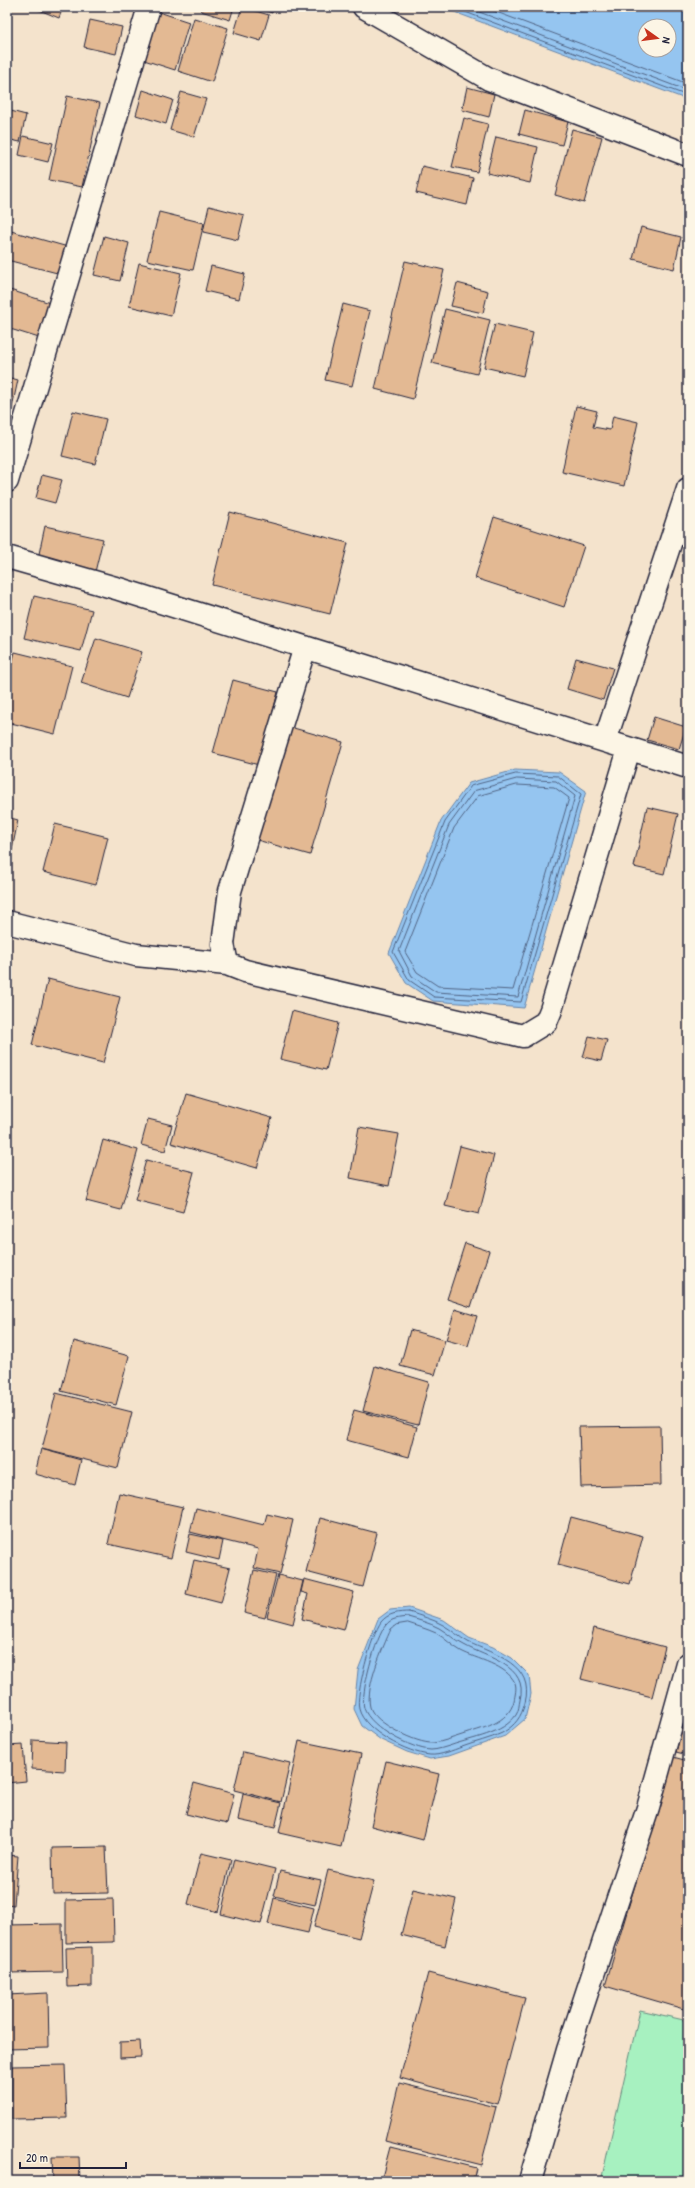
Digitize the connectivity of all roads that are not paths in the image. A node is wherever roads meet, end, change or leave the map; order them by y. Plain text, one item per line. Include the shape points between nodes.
1 (149, 7) edge
2 (364, 7) edge
3 (688, 155) edge
4 (7, 482) edge
5 (688, 489) edge
6 (7, 557) edge
7 (305, 647) junction
8 (606, 741) junction
9 (629, 748) junction
10 (688, 767) edge
11 (7, 922) edge
12 (228, 964) junction
13 (688, 1664) edge
14 (530, 2181) edge

1 - 4 street
2 - 3 street via 489,79
5 - 8 street
6 - 7 street
7 - 8 street
7 - 12 street via 230,891 223,944
8 - 9 street
9 - 10 street
9 - 12 street via 551,1010 546,1022 523,1036 245,971
11 - 12 street via 136,955
13 - 14 street via 648,1808 568,2050

